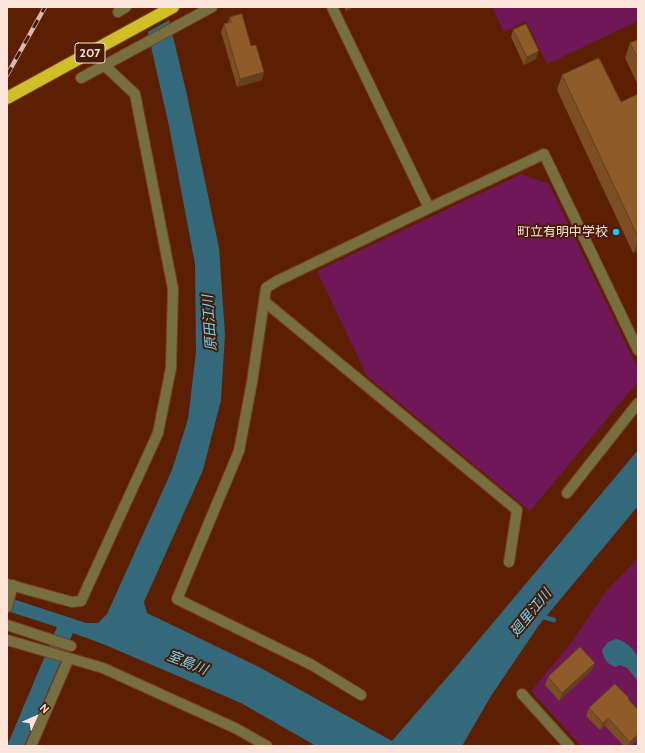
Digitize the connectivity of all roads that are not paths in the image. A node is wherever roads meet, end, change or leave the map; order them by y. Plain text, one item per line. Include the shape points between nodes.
1 (173, 7) edge
2 (212, 7) edge
3 (332, 7) edge
4 (104, 65) junction
5 (81, 78) dead end
6 (7, 98) edge
7 (429, 208) junction
8 (265, 302) junction
9 (638, 350) edge
10 (638, 403) edge
11 (567, 493) dead end
12 (509, 562) dead end
13 (10, 584) edge
14 (7, 607) edge
15 (7, 626) edge
16 (7, 640) edge
17 (70, 646) dead end
18 (69, 658) junction
19 (522, 694) dead end
20 (361, 695) dead end
21 (31, 746) edge
22 (267, 746) edge
23 (569, 746) edge

1 - 6 highway, 207
2 - 4 street
3 - 7 street
4 - 5 street
4 - 13 street via 135,94 173,289 171,368 158,434 81,601 72,602
7 - 8 street via 277,281 266,288
7 - 9 street via 544,154
8 - 12 street via 517,510
8 - 20 street via 239,451 177,599 312,666
10 - 11 street
13 - 14 street
15 - 17 street
16 - 18 street
18 - 21 street
18 - 22 street via 110,671 235,728
19 - 23 street

